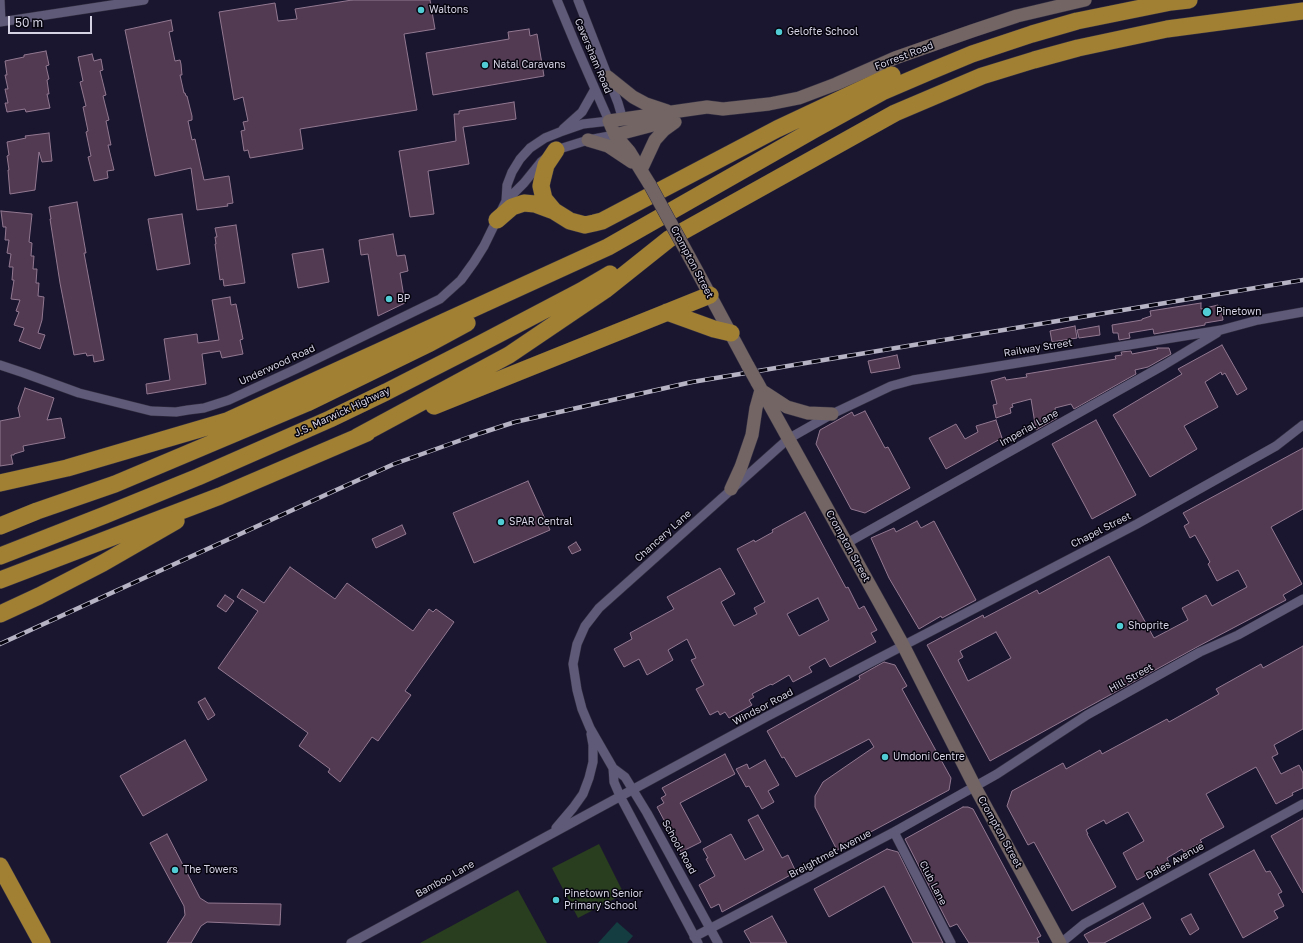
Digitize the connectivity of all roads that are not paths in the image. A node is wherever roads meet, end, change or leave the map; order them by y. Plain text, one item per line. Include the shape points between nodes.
1 (0, 0) edge
2 (144, 0) edge
3 (558, 0) edge
4 (578, 0) edge
5 (1085, 0) edge
6 (1189, 0) edge
7 (1303, 11) edge
8 (0, 22) edge
9 (1032, 34) junction
10 (608, 78) junction
11 (595, 89) junction
12 (677, 115) junction
13 (609, 121) junction
14 (622, 128) junction
15 (560, 132) junction
16 (588, 140) junction
17 (556, 150) junction
18 (641, 170) junction
19 (506, 201) junction
20 (554, 211) junction
21 (497, 220) junction
22 (669, 239) junction
23 (608, 247) junction
24 (710, 295) junction
25 (667, 312) junction
26 (1303, 312) edge
27 (1222, 330) junction
28 (734, 339) junction
29 (0, 365) edge
30 (759, 386) junction
31 (832, 414) junction
32 (1303, 425) edge
33 (357, 437) junction
34 (788, 439) junction
35 (0, 483) edge
36 (731, 488) junction
37 (220, 496) junction
38 (0, 526) edge
39 (847, 543) junction
40 (0, 556) edge
41 (0, 580) edge
42 (1303, 599) edge
43 (0, 614) edge
44 (903, 645) junction
45 (574, 664) joint
46 (590, 728) junction
47 (613, 768) junction
48 (975, 787) junction
49 (633, 790) junction
50 (620, 796) junction
51 (1303, 804) edge
52 (894, 832) junction
53 (549, 834) junction
54 (0, 866) edge
55 (711, 929) junction
56 (696, 940) edge
57 (42, 943) edge
58 (351, 943) edge
59 (718, 943) edge
60 (951, 943) edge
61 (1060, 943) edge

1 - 8 street
2 - 8 street
3 - 11 street, Caversham Road
4 - 10 street, Caversham Road
5 - 12 street, Forrest Road via 1017,16 972,31 895,58 799,98 723,109 707,107
6 - 9 highway via 1077,21
7 - 22 highway via 1168,29 1078,48 982,76 895,113
9 - 20 highway via 995,39 910,67 777,129 602,221 578,224
9 - 23 highway via 966,57 882,92
10 - 12 street via 646,104
10 - 14 street, Caversham Road via 618,102
11 - 13 street, Caversham Road
11 - 15 street via 582,112
12 - 14 street, Forrest Road
12 - 18 street via 655,140
13 - 14 street, Forrest Road
13 - 15 street, Underwood Road via 583,124
14 - 16 street, Underwood Road
14 - 18 street, Crompton Street via 629,151
15 - 19 street, Underwood Road via 530,148 520,159 507,184
16 - 17 street, Underwood Road
16 - 18 street via 608,146
17 - 19 street, Underwood Road via 541,162
17 - 20 highway via 546,165 541,186 544,199
18 - 24 street, Crompton Street, bridge
19 - 21 street, Underwood Road
20 - 21 highway via 524,203 512,207
21 - 29 street, Underwood Road via 474,262 461,280 440,299 290,372 210,406 176,412 139,409 79,393
22 - 33 highway via 606,290 509,355
22 - 40 highway, J.S. Marwick Highway via 581,291 323,422 198,477
23 - 35 highway via 227,422 67,468
23 - 38 highway via 430,343 307,403 115,484
24 - 25 highway
24 - 28 street, Crompton Street
25 - 28 highway
25 - 33 highway
26 - 27 street, Railway Street
27 - 31 street, Railway Street via 913,380 891,386
27 - 39 street, Imperial Lane via 1164,366
28 - 30 street, Crompton Street, bridge
30 - 31 street via 787,407 808,413
30 - 34 street, Crompton Street
30 - 36 street via 752,434
31 - 34 street, Railway Street
32 - 44 street, Chapel Street via 1276,446 1137,524
33 - 37 highway
34 - 36 street, Chancery Lane
34 - 39 street, Crompton Street
36 - 45 street, Chancery Lane via 599,608 585,626 577,644
37 - 41 highway
37 - 43 highway via 103,563
39 - 44 street, Crompton Street
42 - 48 street, Hill Street via 1238,635 1200,652 1094,712
44 - 48 street, Crompton Street
44 - 49 street, Windsor Road
45 - 46 street, School Road via 577,690
46 - 47 street, School Road
46 - 53 street, Bamboo Lane via 593,762 583,794
47 - 49 street, School Road via 626,777
47 - 50 street, School Road via 614,782
48 - 52 street, Breightmet Avenue
48 - 61 street, Crompton Street
49 - 50 street, Bamboo Lane
49 - 55 street, School Road
50 - 53 street, Bamboo Lane
50 - 56 street, School Road
51 - 61 street, Dales Avenue via 1084,924
52 - 55 street, Breightmet Avenue
52 - 60 street, Club Lane
53 - 58 street, Bamboo Lane
54 - 57 highway
55 - 56 street, Breightmet Avenue
55 - 59 street, School Road

